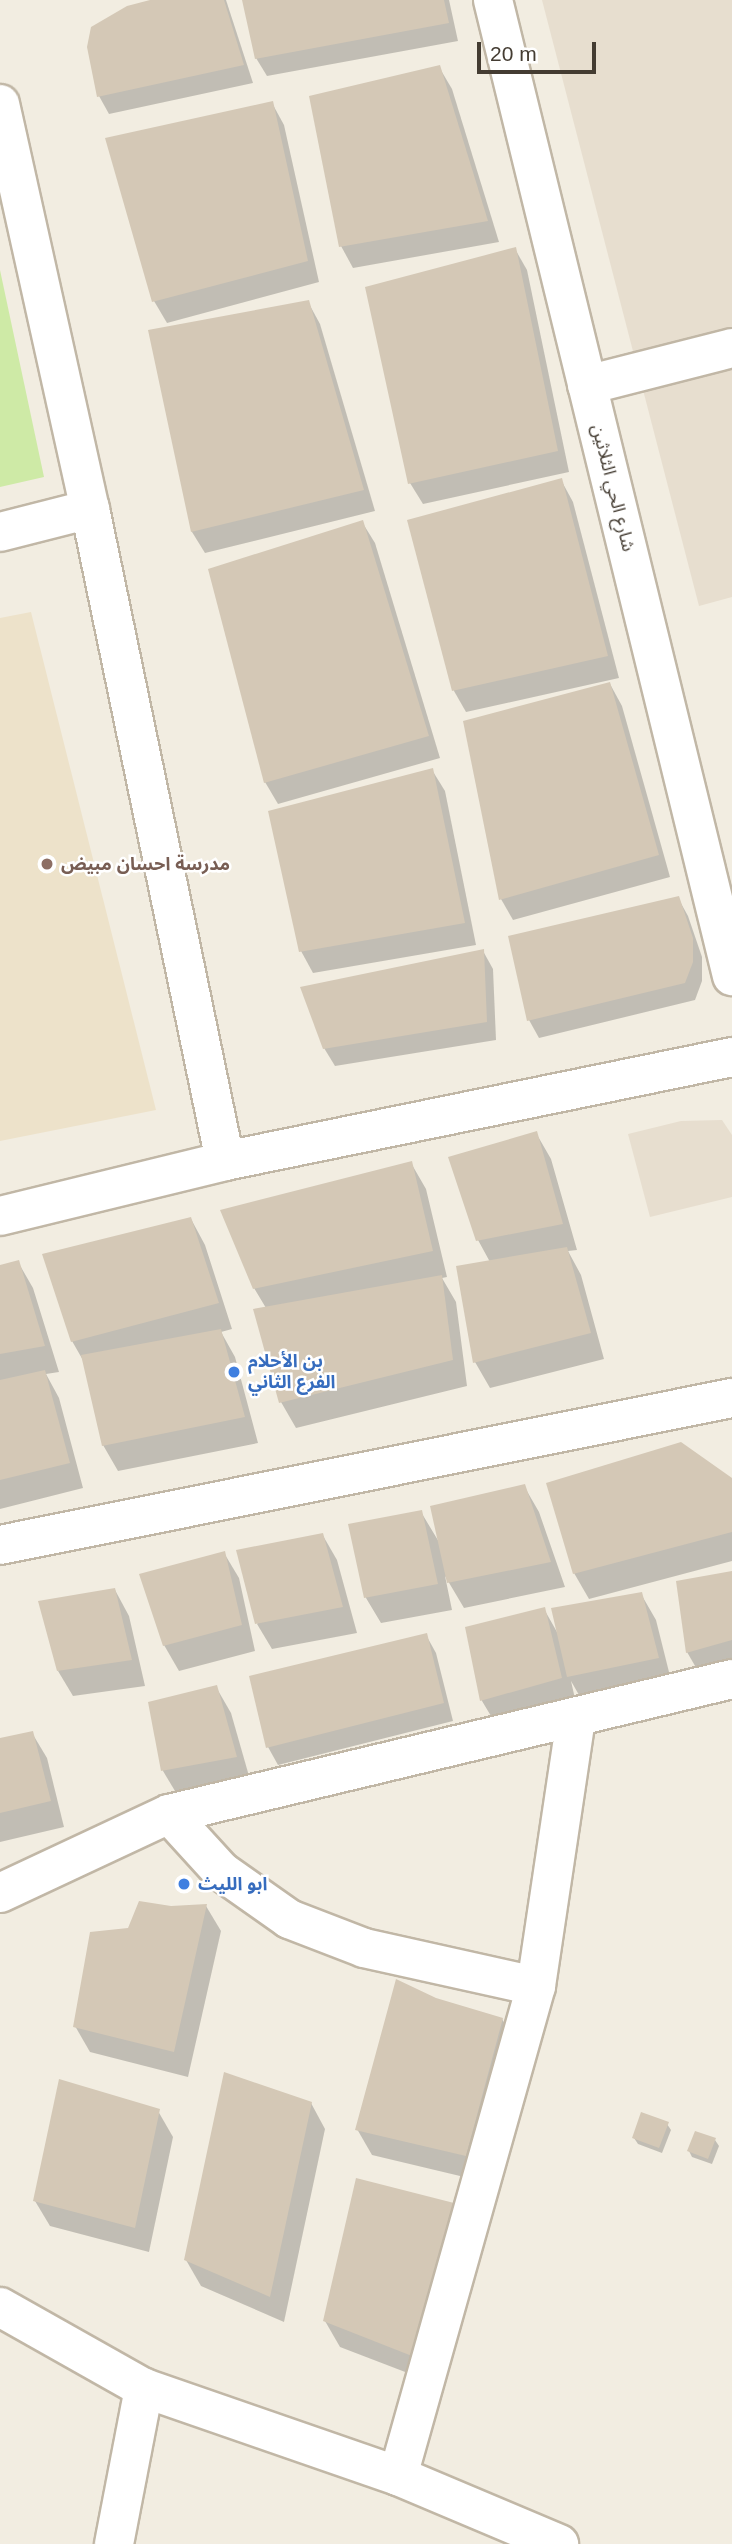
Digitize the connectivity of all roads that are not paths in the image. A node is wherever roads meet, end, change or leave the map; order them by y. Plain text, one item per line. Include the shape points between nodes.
1 (493, 0) edge
2 (0, 104) edge
3 (732, 348) edge
4 (587, 385) junction
5 (90, 509) junction
6 (0, 532) edge
7 (732, 976) edge
8 (732, 1056) edge
9 (225, 1161) junction
10 (0, 1216) edge
11 (732, 1398) edge
12 (0, 1545) edge
13 (732, 1679) edge
14 (576, 1717) junction
15 (169, 1814) junction
16 (0, 1893) edge
17 (536, 1986) junction
18 (0, 2308) edge
19 (144, 2388) junction
20 (398, 2476) junction
21 (114, 2544) edge
22 (559, 2544) edge

1 - 4 street, شارع الحي الثلاثين
2 - 5 street
3 - 4 street
4 - 7 street, شارع الحي الثلاثين
5 - 6 street
5 - 9 street
8 - 9 street
9 - 10 street
11 - 12 street
13 - 14 street
14 - 15 street
14 - 17 street
15 - 16 street
15 - 17 street via 221,1871 289,1919 364,1948
17 - 20 street
18 - 19 street
19 - 20 street
19 - 21 street
20 - 22 street

